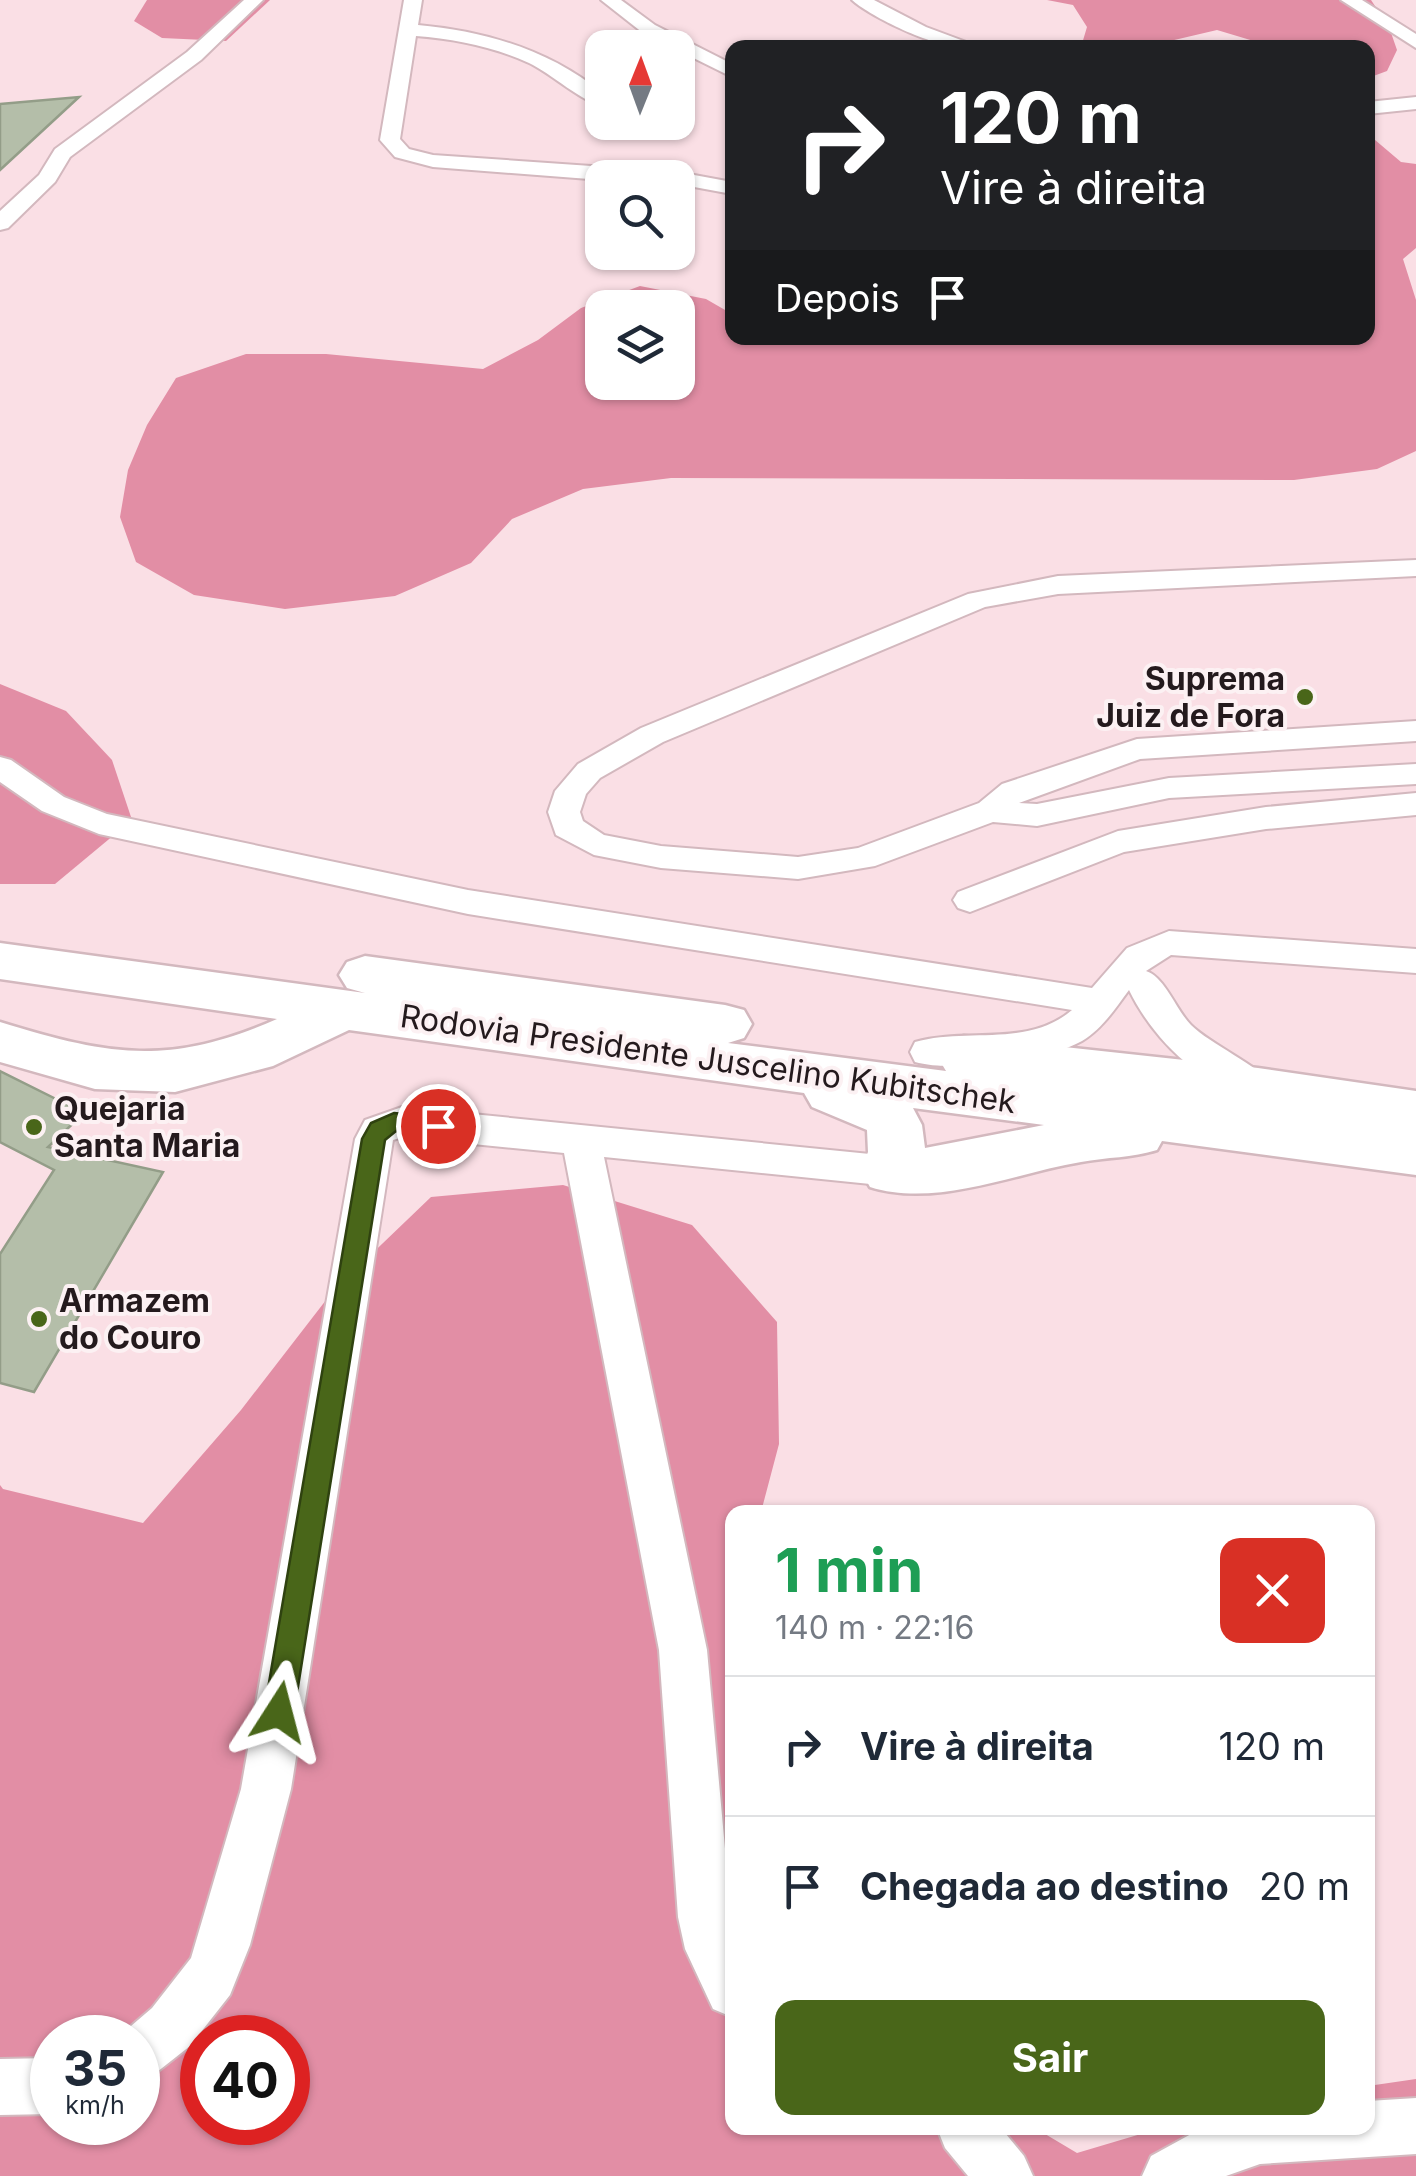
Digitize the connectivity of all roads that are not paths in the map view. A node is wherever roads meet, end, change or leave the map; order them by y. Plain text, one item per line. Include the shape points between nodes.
1 (254, 0) edge
2 (413, 0) edge
3 (610, 0) edge
4 (861, 0) edge
5 (1350, 0) edge
6 (410, 30) junction
7 (950, 40) edge
8 (1416, 42) edge
9 (725, 68) edge
10 (585, 87) edge
11 (1416, 103) edge
12 (1375, 107) edge
13 (585, 172) edge
14 (695, 181) edge
15 (725, 187) edge
16 (0, 224) edge
17 (1416, 568) edge
18 (1416, 731) edge
19 (1160, 745) junction
20 (0, 767) edge
21 (1416, 774) edge
22 (1187, 787) junction
23 (1416, 804) edge
24 (990, 810) junction
25 (970, 900) dead end
26 (0, 925) edge
27 (1416, 960) edge
28 (0, 961) edge
29 (1416, 976) edge
30 (1121, 988) junction
31 (342, 1010) junction
32 (0, 1042) edge
33 (592, 1045) junction
34 (928, 1052) junction
35 (1258, 1089) junction
36 (1410, 1138) edge
37 (581, 1141) junction
38 (890, 1172) junction
39 (725, 1976) edge
40 (160, 2036) edge
41 (30, 2086) edge
42 (0, 2087) edge
43 (1416, 2126) edge
44 (1375, 2129) edge
45 (971, 2135) edge
46 (1276, 2135) edge
47 (1004, 2176) edge
48 (1171, 2176) edge

1 - 16 street via 194,56 62,153 48,178
2 - 6 street
3 - 9 street via 649,30
4 - 7 street
5 - 8 street
6 - 10 street via 510,48
6 - 13 street via 390,140 402,153
11 - 12 street
14 - 15 street
17 - 24 street via 1058,585 978,600 652,735 590,771 571,791 564,812 568,827 594,844 661,857 798,868 863,858
18 - 19 street
19 - 22 street via 1153,758 1157,769
19 - 24 street via 1013,790
20 - 30 street via 53,804 99,823 468,902
21 - 22 street
22 - 24 street via 1037,814
23 - 25 street via 1266,818 1118,842
26 - 34 highway, Rodovia Presidente Juscelino Kubitschek
27 - 30 street via 1169,942 1138,954
28 - 31 highway, Rodovia Presidente Juscelino Kubitschek
29 - 30 street via 1190,952 1158,961
30 - 34 street via 1054,1038
30 - 35 street via 1152,1004 1193,1050
31 - 32 highway via 249,1056 179,1074 55,1062
31 - 33 highway, Rodovia Presidente Juscelino Kubitschek
33 - 36 highway, Rodovia Presidente Juscelino Kubitschek
33 - 38 highway via 864,1102 886,1112 900,1137
34 - 35 highway, Rodovia Presidente Juscelino Kubitschek
35 - 36 highway, Rodovia Presidente Juscelino Kubitschek
36 - 38 highway via 1122,1134 934,1170
37 - 38 street
37 - 39 street via 683,1650 704,1918
37 - 40 street via 402,1122 376,1134 266,1789 211,1976
41 - 42 street
43 - 44 street
45 - 47 street
46 - 48 street via 1207,2154

